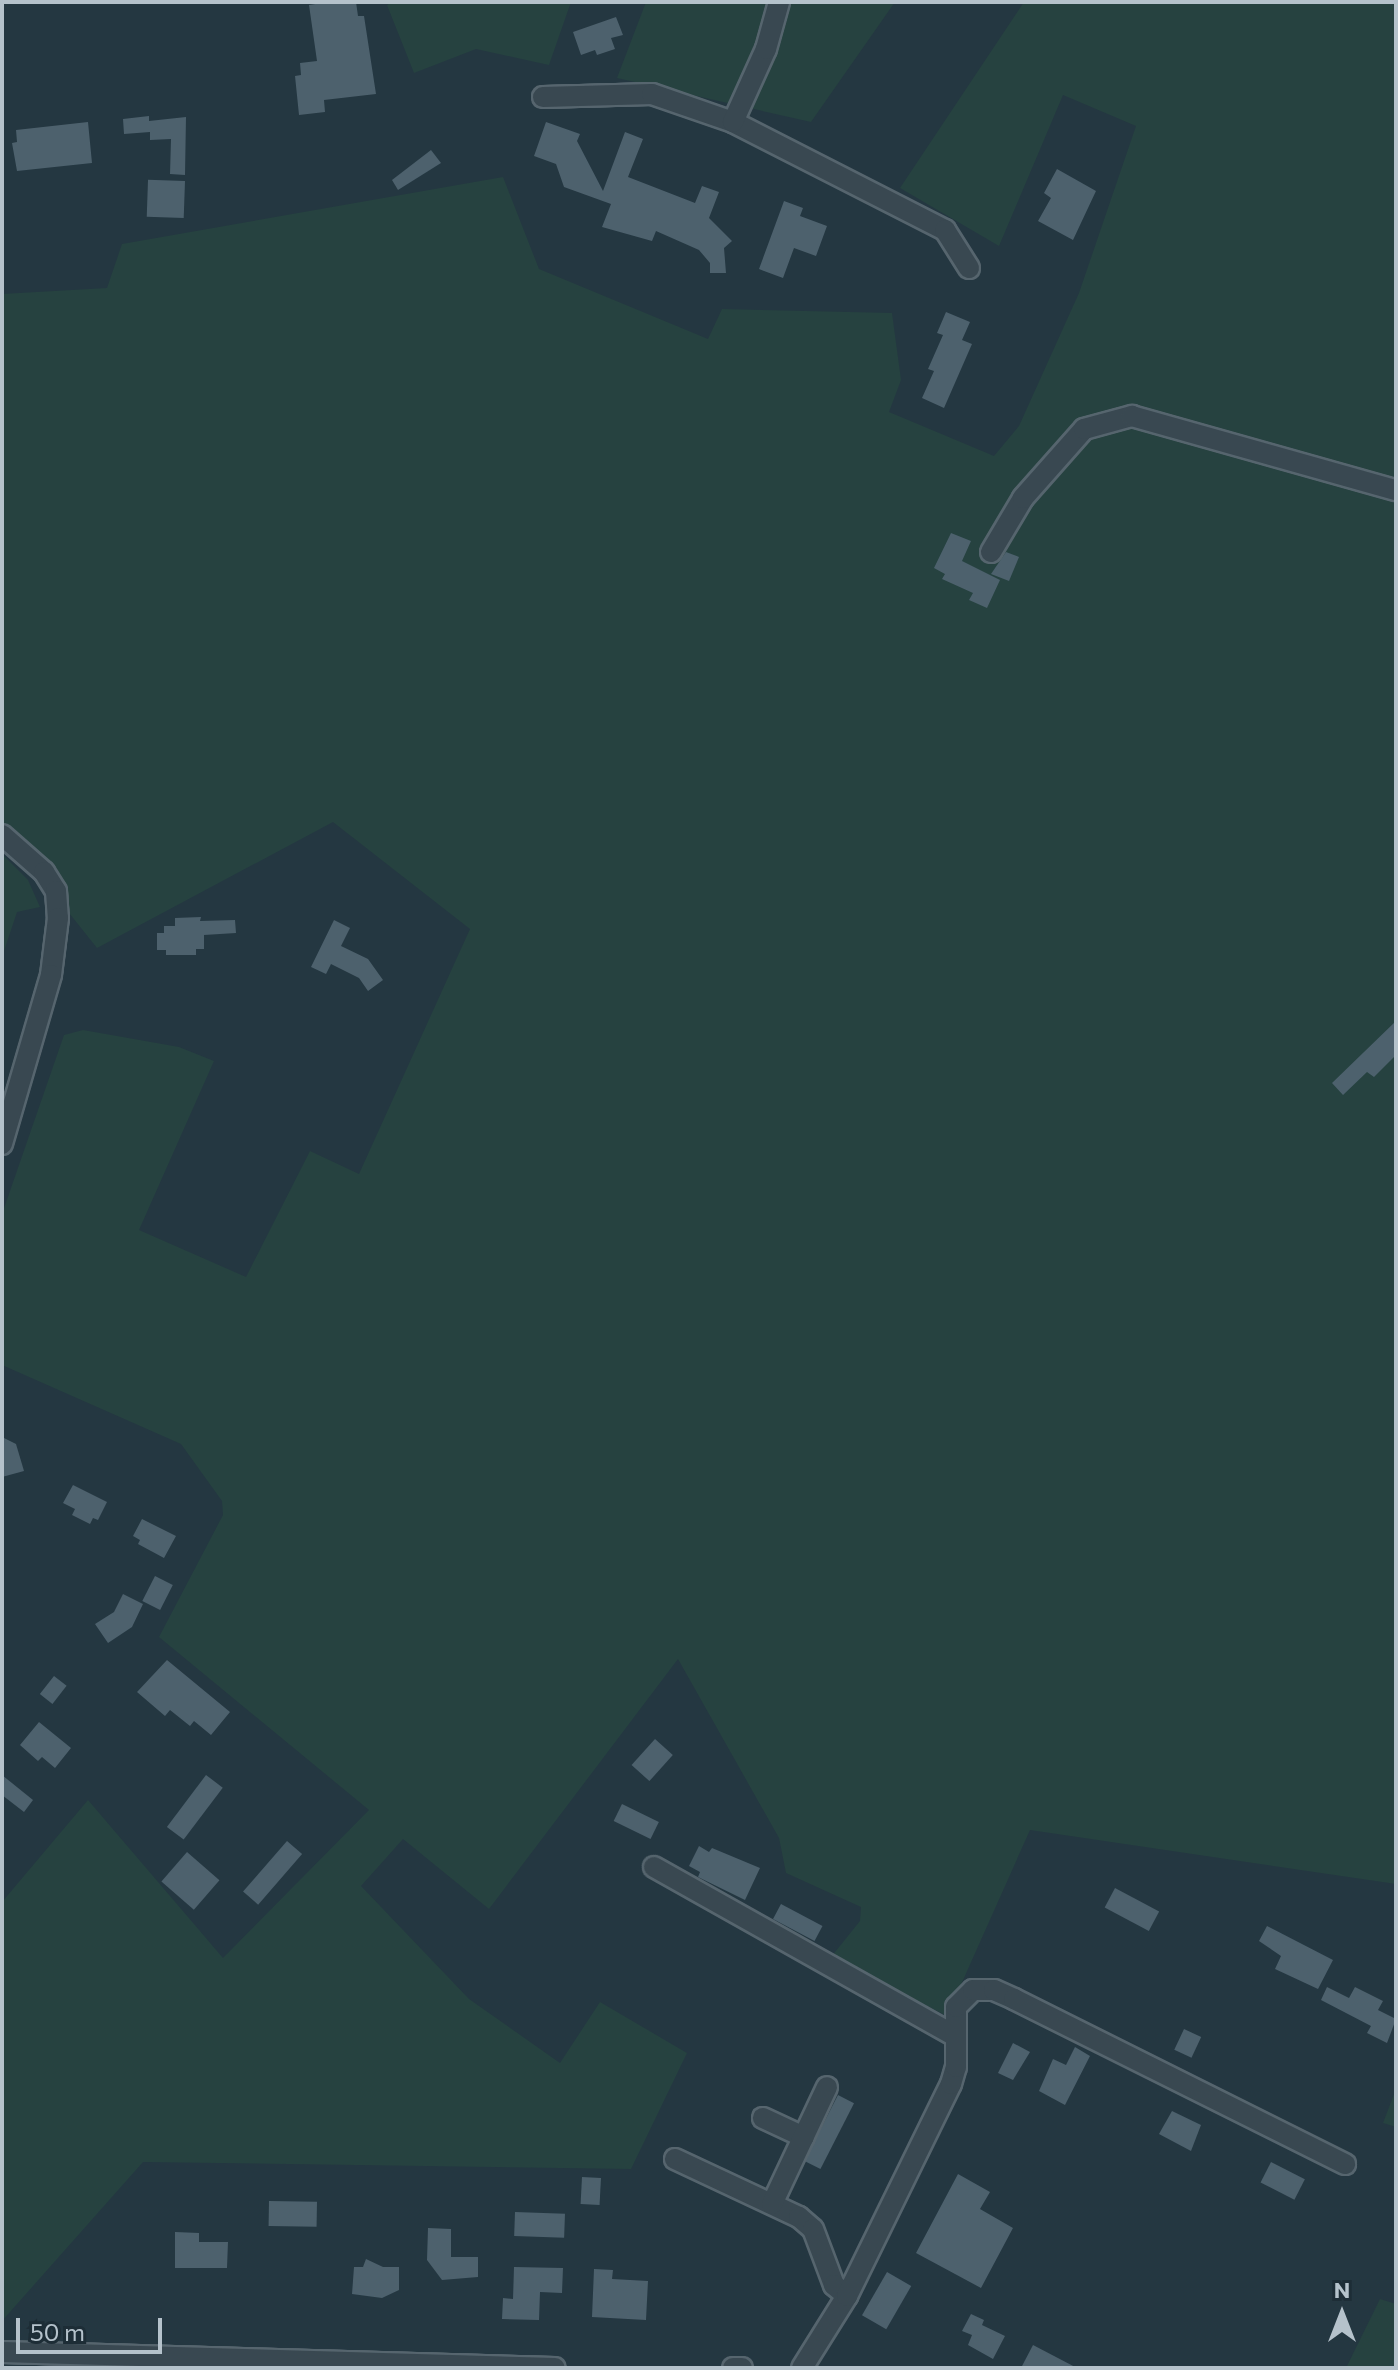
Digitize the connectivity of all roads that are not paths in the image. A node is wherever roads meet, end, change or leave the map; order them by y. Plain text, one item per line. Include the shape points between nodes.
1 (779, 2) edge
2 (543, 97) dead end
3 (733, 122) junction
4 (969, 268) dead end
5 (1396, 490) edge
6 (991, 552) dead end
7 (2, 835) edge
8 (2, 1144) edge
9 (654, 1867) dead end
10 (955, 2036) junction
11 (827, 2087) dead end
12 (763, 2118) dead end
13 (804, 2137) junction
14 (675, 2159) dead end
15 (1345, 2164) dead end
16 (772, 2204) junction
17 (847, 2296) junction
18 (2, 2352) edge
19 (308, 2365) edge
20 (555, 2368) edge
21 (733, 2368) edge
22 (742, 2368) edge
23 (802, 2368) edge

1 - 3 street via 766,49
2 - 3 street via 652,94
3 - 4 street via 945,230
5 - 6 street via 1132,416 1084,429 1023,498
7 - 8 street via 44,872 56,891 58,918 51,975
9 - 10 street
10 - 15 street via 956,2007 973,1990 994,1990
10 - 17 street via 951,2084
11 - 13 street
12 - 13 street
13 - 16 street
14 - 16 street
16 - 17 street via 813,2229 834,2285
17 - 23 street
18 - 19 street
19 - 20 street
21 - 22 street

